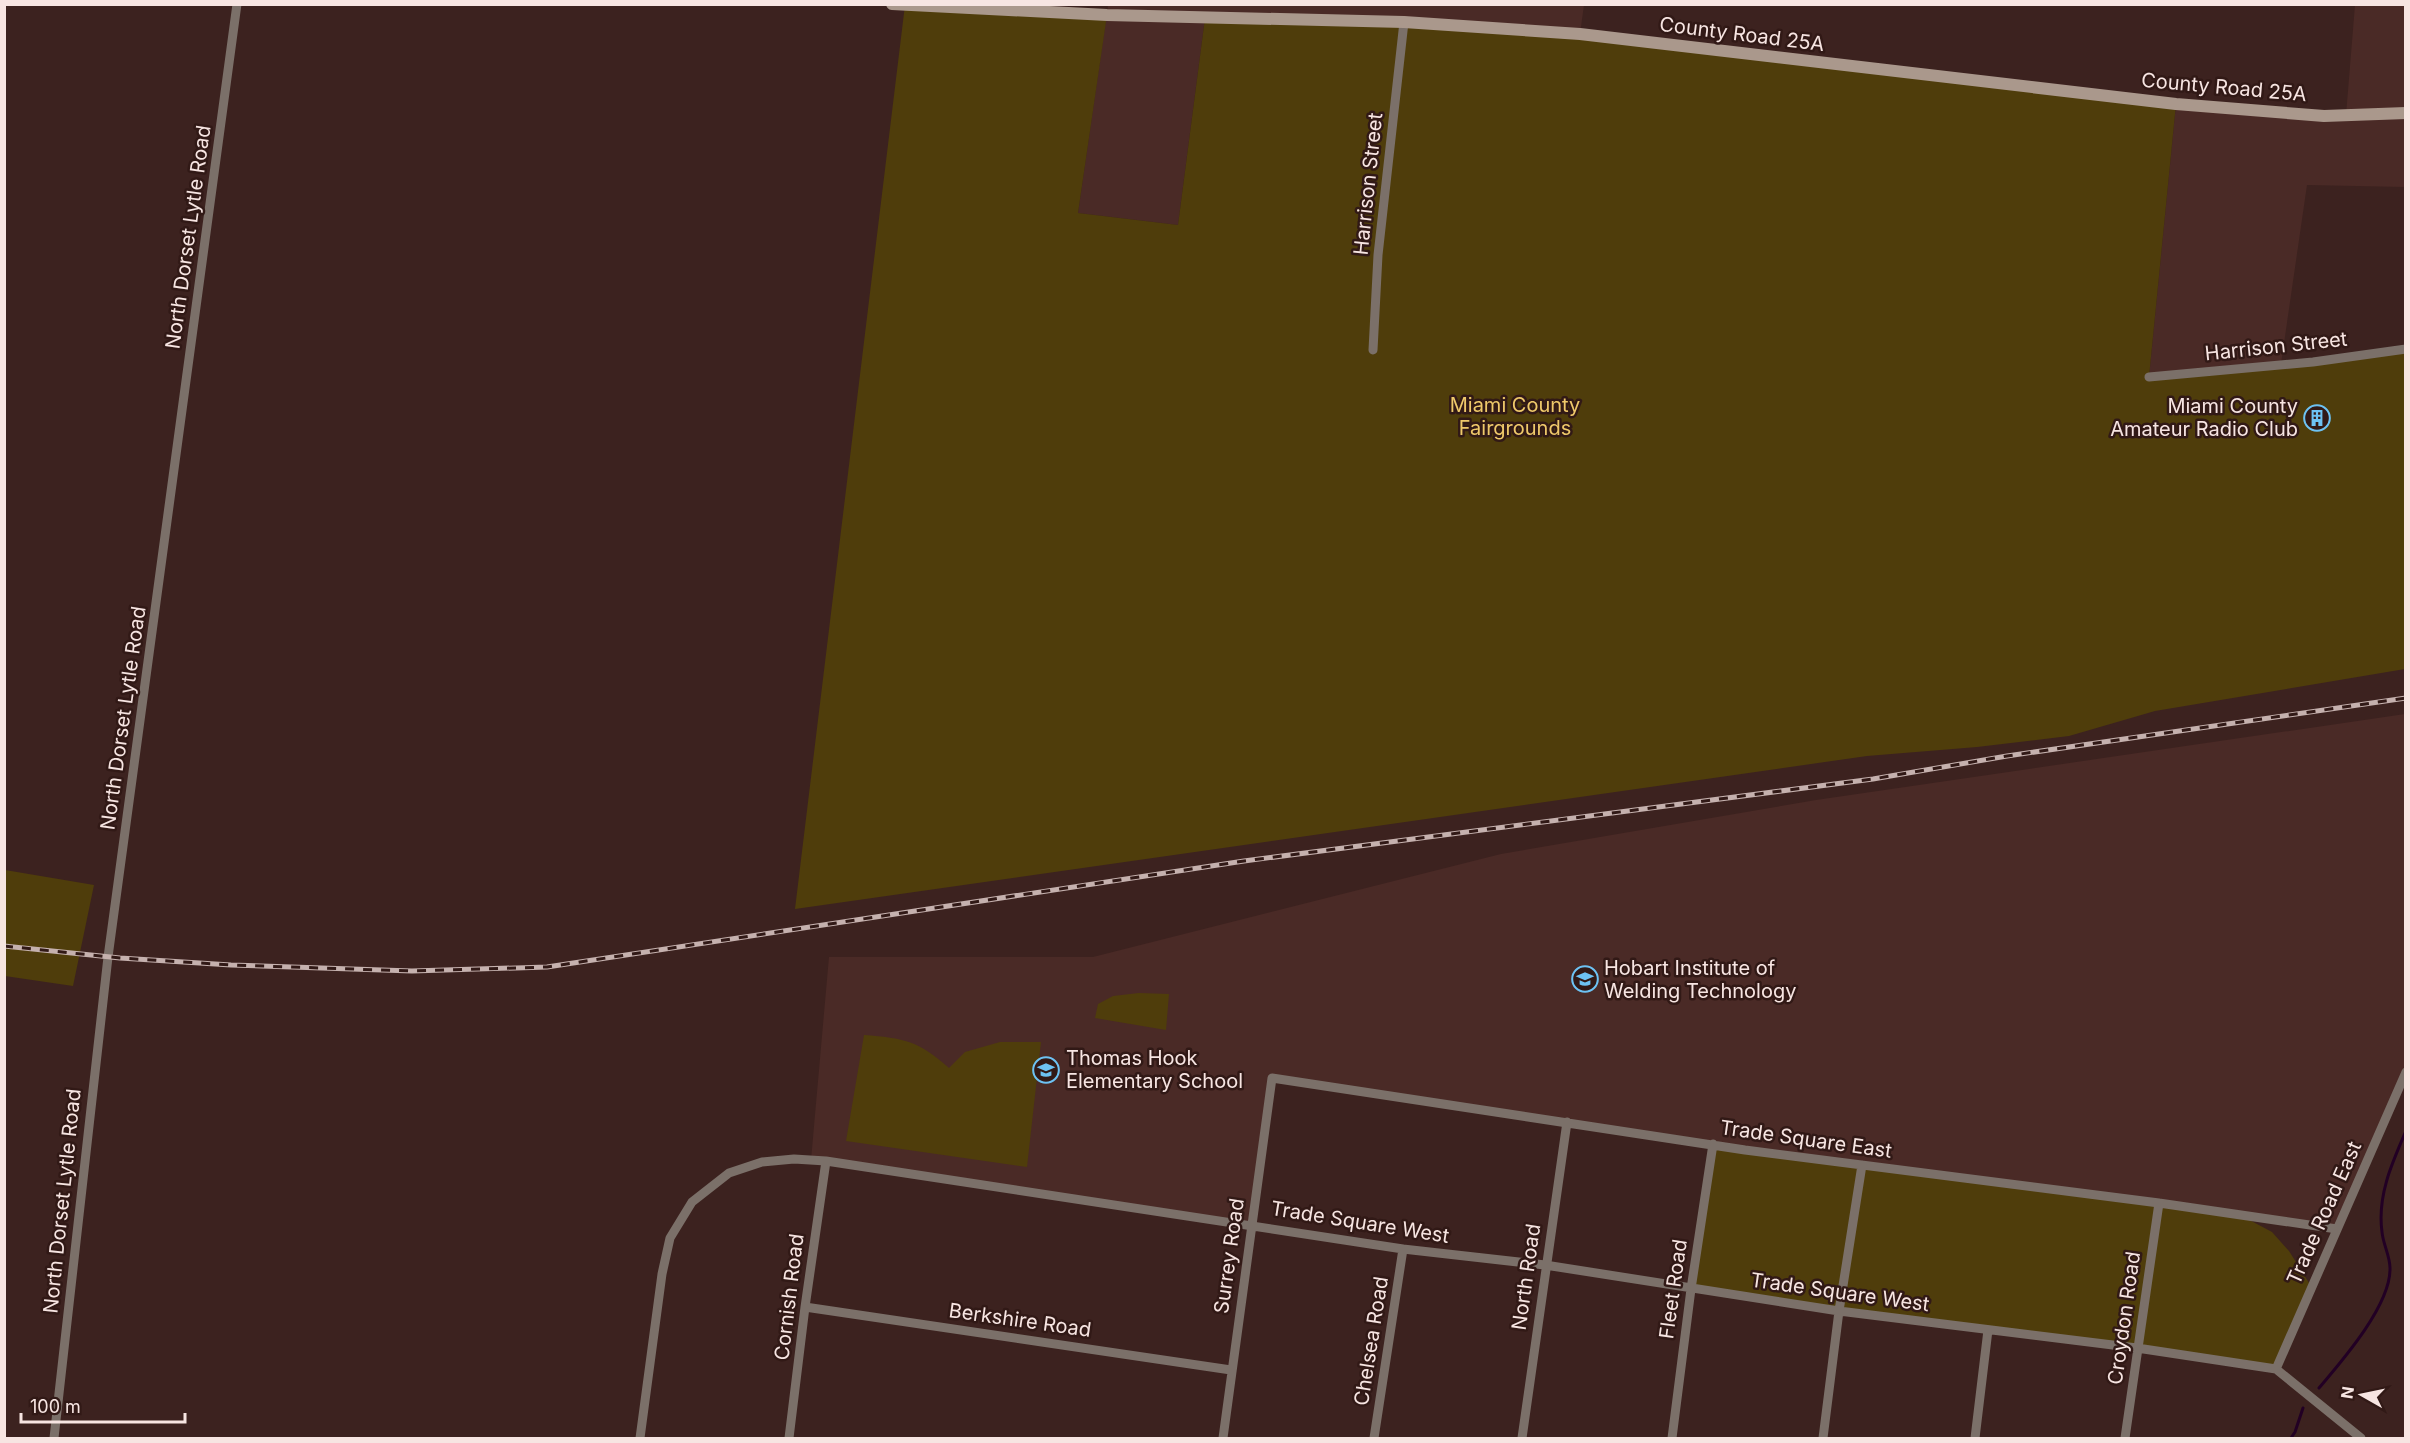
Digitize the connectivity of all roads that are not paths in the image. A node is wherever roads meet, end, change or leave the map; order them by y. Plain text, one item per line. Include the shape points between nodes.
1 (237, 4) edge
2 (892, 4) edge
3 (1404, 22) junction
4 (2406, 113) edge
5 (2406, 349) edge
6 (1373, 350) dead end
7 (2149, 377) dead end
8 (2406, 1072) edge
9 (1272, 1078) joint
10 (1567, 1122) junction
11 (1713, 1144) junction
12 (826, 1161) junction
13 (1862, 1165) junction
14 (2159, 1203) junction
15 (1251, 1224) junction
16 (2337, 1229) junction
17 (1403, 1249) junction
18 (1545, 1265) junction
19 (1690, 1289) junction
20 (805, 1306) junction
21 (1839, 1311) junction
22 (1988, 1330) junction
23 (2137, 1348) junction
24 (2276, 1369) junction
25 (1231, 1370) junction
26 (54, 1438) edge
27 (640, 1438) edge
28 (789, 1438) edge
29 (1223, 1438) edge
30 (1374, 1438) edge
31 (1522, 1438) edge
32 (1672, 1438) edge
33 (1823, 1438) edge
34 (1975, 1438) edge
35 (2125, 1438) edge
36 (2361, 1438) edge

1 - 26 street, North Dorset Lytle Road via 108,957
2 - 3 main road, County Road 25A via 1085,14
3 - 4 main road, County Road 25A via 1580,34 2176,104 2324,116
3 - 6 street, Harrison Street via 1378,255
5 - 7 street, Harrison Street
8 - 16 street, Trade Road East
9 - 10 street, Trade Square East
9 - 15 street, Surrey Road
10 - 11 street, Trade Square East
10 - 18 street, North Road
11 - 13 street, Trade Square East
11 - 19 street, Fleet Road
12 - 15 street, Trade Square West
12 - 20 street, Cornish Road
12 - 27 street, Trade Square West via 762,1162 729,1173 692,1202 670,1238 666,1256
13 - 14 street, Trade Square East
13 - 21 street
14 - 16 street, Trade Square East
14 - 23 street, Croydon Road
15 - 17 street, Trade Square West
15 - 25 street, Surrey Road
16 - 24 street, Trade Road East
17 - 18 street, Trade Square West
17 - 30 street, Chelsea Road
18 - 19 street, Trade Square West
18 - 31 street, North Road
19 - 21 street, Trade Square West
19 - 32 street, Fleet Road
20 - 25 street, Berkshire Road
20 - 28 street, Cornish Road
21 - 22 street, Trade Square West
21 - 33 street
22 - 23 street, Trade Square West
22 - 34 street
23 - 24 street, Trade Square West
23 - 35 street, Croydon Road
24 - 36 street
25 - 29 street, Surrey Road

